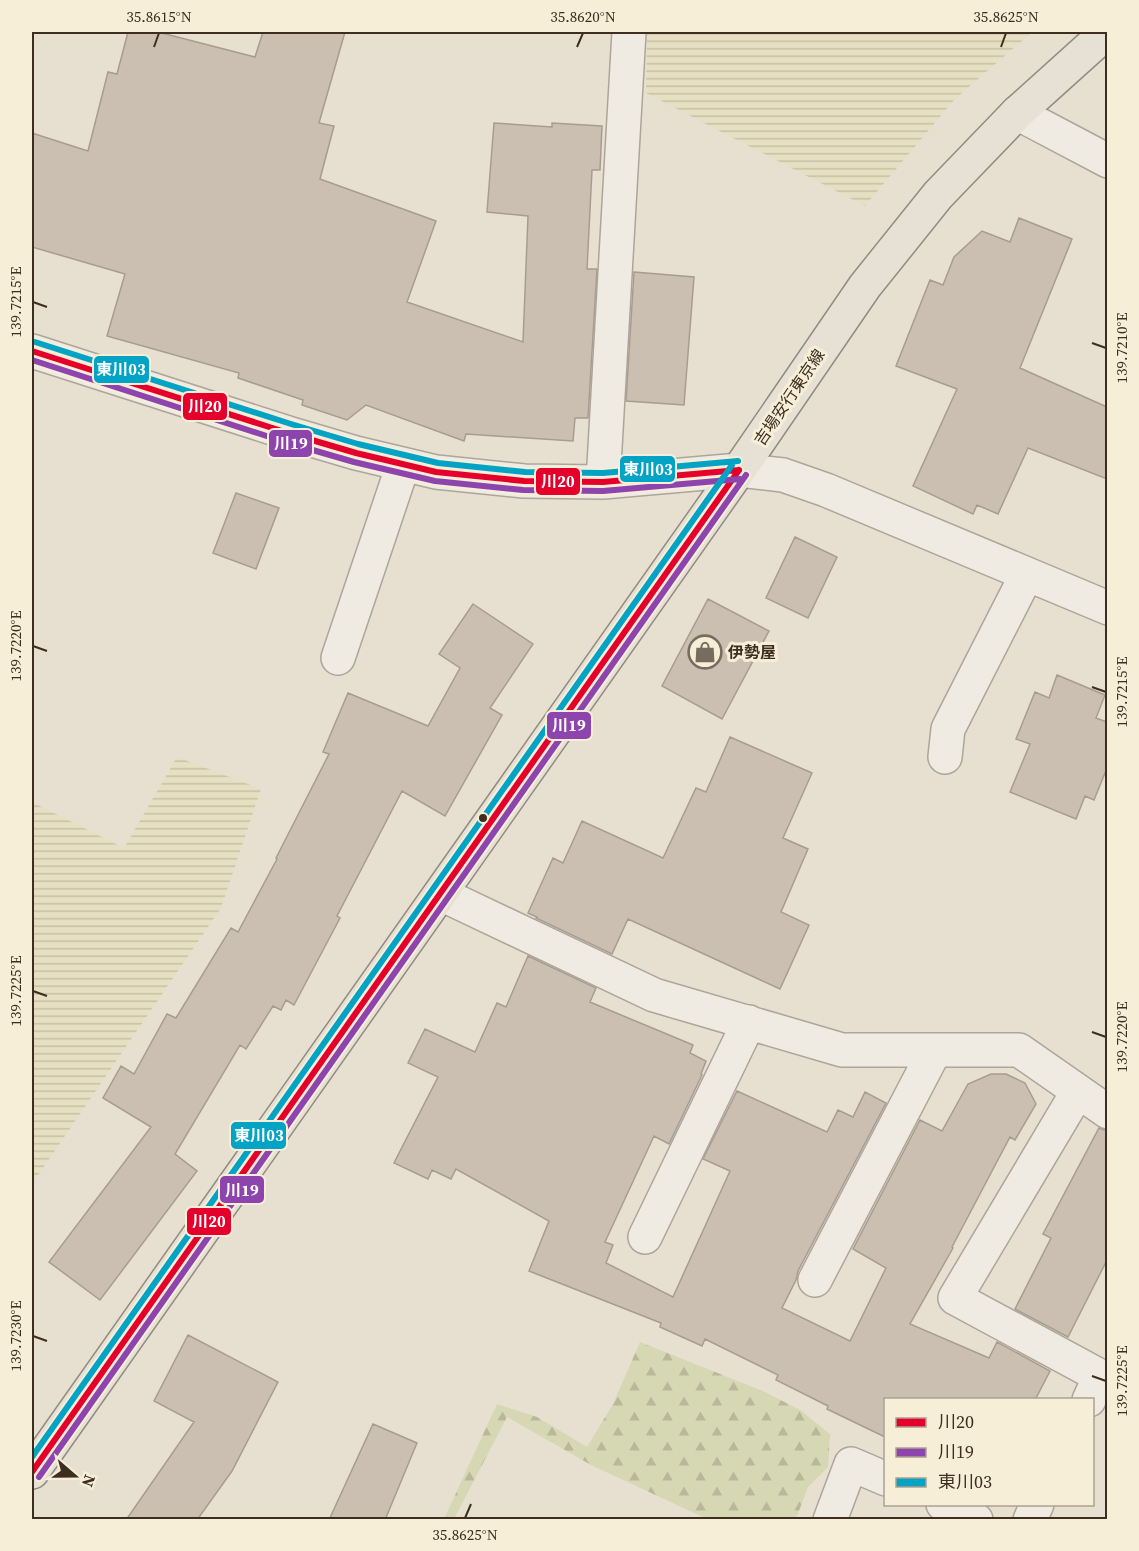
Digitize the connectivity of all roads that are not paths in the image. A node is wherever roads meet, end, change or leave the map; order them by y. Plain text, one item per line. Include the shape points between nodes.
1 (629, 32) edge
2 (1107, 32) edge
3 (1017, 112) junction
4 (1107, 161) edge
5 (32, 351) edge
6 (404, 465) junction
7 (739, 470) junction
8 (603, 482) junction
9 (1027, 574) junction
10 (1107, 608) edge
11 (338, 658) dead end
12 (945, 757) dead end
13 (441, 894) junction
14 (749, 1022) junction
15 (935, 1050) junction
16 (1077, 1093) junction
17 (1107, 1112) edge
18 (645, 1237) dead end
19 (815, 1280) dead end
20 (1090, 1398) edge
21 (32, 1472) edge
22 (884, 1479) edge
23 (947, 1506) edge
24 (1036, 1506) edge
25 (830, 1520) edge
26 (976, 1520) edge
27 (1030, 1520) edge

1 - 8 street
2 - 3 main road, 吉場安行東京線
3 - 4 street
3 - 7 main road, 吉場安行東京線 via 939,195 865,286
5 - 6 street via 288,433
6 - 8 street via 524,481
6 - 11 street
7 - 8 street
7 - 9 street via 783,476 826,490
7 - 13 main road, 吉場安行東京線
9 - 10 street
9 - 12 street via 948,729
13 - 14 street via 654,995
13 - 21 main road, 吉場安行東京線
14 - 15 street via 842,1050
14 - 18 street
15 - 16 street via 1018,1050
15 - 19 street
16 - 17 street
16 - 20 street via 955,1298 1101,1376
22 - 25 street via 851,1464
23 - 26 street
24 - 27 street

